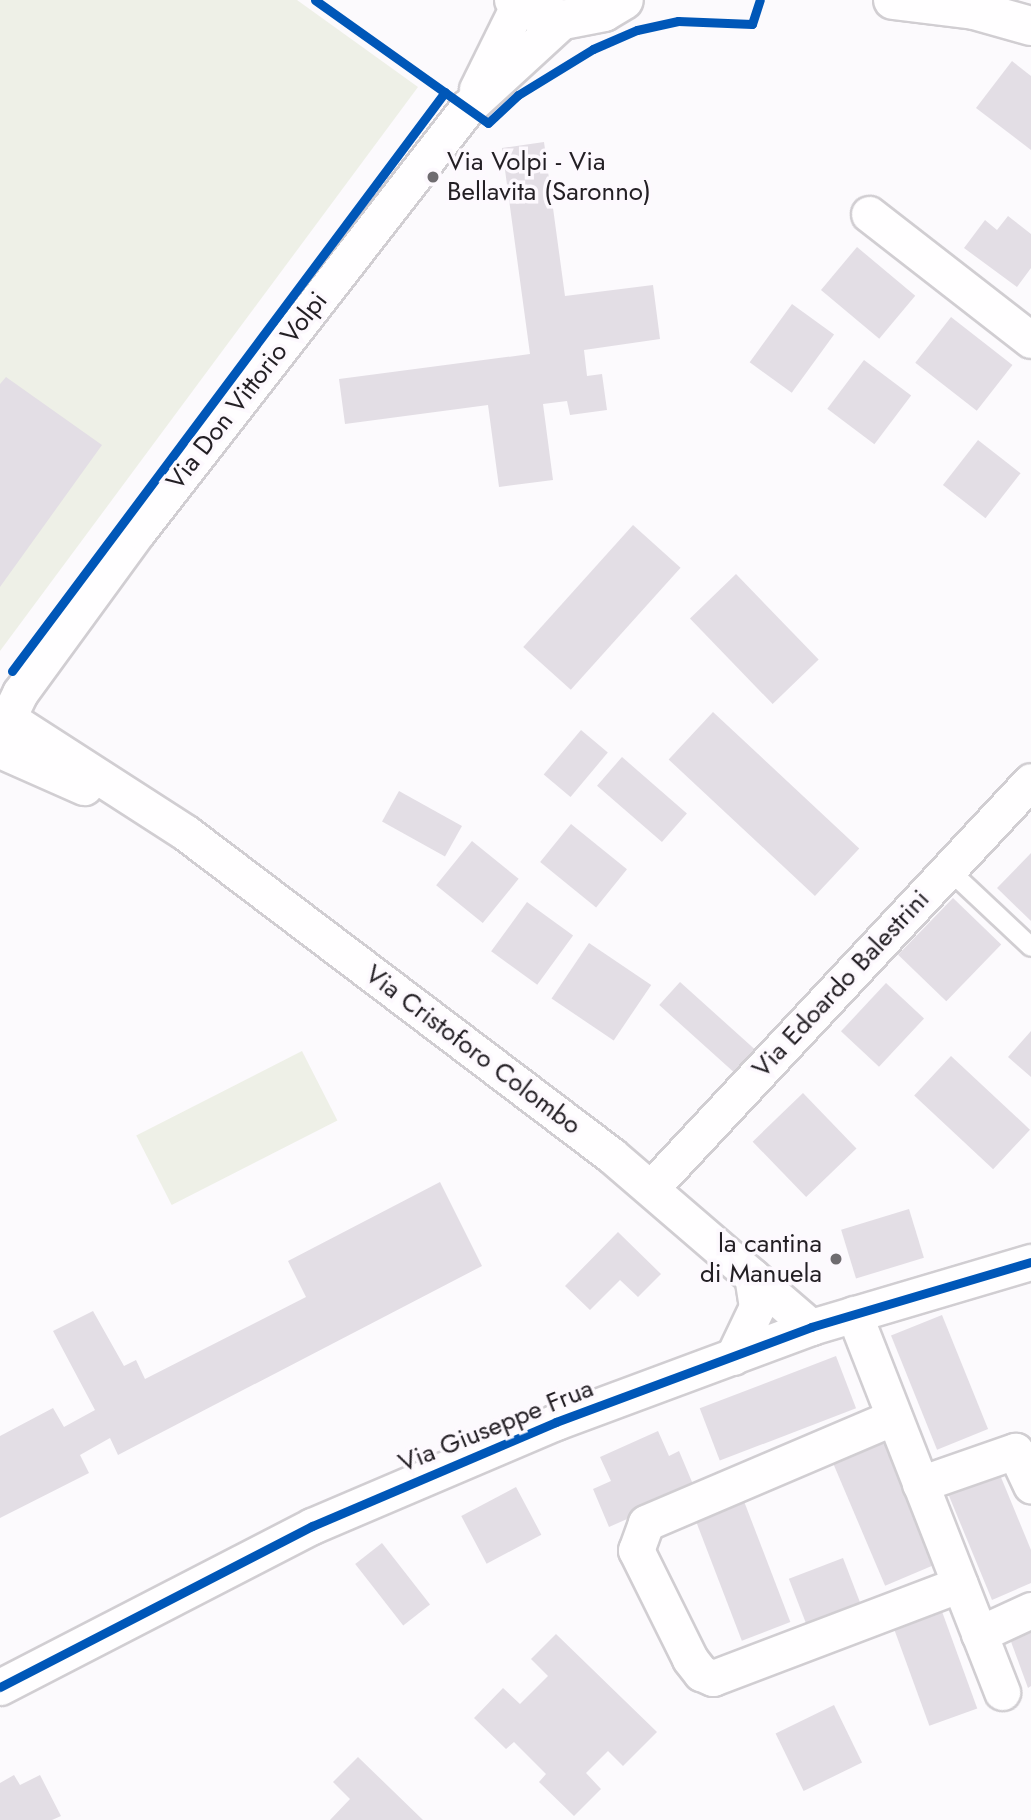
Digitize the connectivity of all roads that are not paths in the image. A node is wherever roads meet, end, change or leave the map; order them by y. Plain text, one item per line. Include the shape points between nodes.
1 (909, 0) edge
2 (516, 2) edge
3 (976, 5) edge
4 (633, 8) edge
5 (563, 20) junction
6 (1031, 26) edge
7 (468, 107) junction
8 (869, 214) dead end
9 (1031, 340) edge
10 (2, 720) edge
11 (0, 750) edge
12 (1031, 781) edge
13 (186, 832) junction
14 (947, 868) junction
15 (1031, 947) edge
16 (652, 1187) junction
17 (1031, 1262) edge
18 (752, 1276) junction
19 (854, 1314) junction
20 (811, 1328) junction
21 (733, 1357) junction
22 (894, 1417) junction
23 (920, 1484) junction
24 (1031, 1485) edge
25 (960, 1584) junction
26 (1031, 1611) edge
27 (979, 1634) junction
28 (0, 1687) edge
29 (1002, 1692) dead end

1 - 3 street
2 - 5 street
2 - 7 street, Via Don Vittorio Volpi
3 - 6 street
4 - 5 street
5 - 7 street, Via Don Vittorio Volpi
7 - 10 street, Via Don Vittorio Volpi via 139,530
8 - 9 street
10 - 13 street, Via Cristoforo Colombo
11 - 13 street, Via Cristoforo Colombo
12 - 14 street, Via Edoardo Balestrini
13 - 16 street, Via Cristoforo Colombo
14 - 15 lane
14 - 16 street, Via Edoardo Balestrini
16 - 18 street, Via Cristoforo Colombo
17 - 19 street, Via Giuseppe Frua
18 - 20 street, Via Cristoforo Colombo
18 - 21 street via 757,1307
19 - 20 street, Via Giuseppe Frua
19 - 22 street
20 - 21 street, Via Giuseppe Frua
21 - 28 street, Via Giuseppe Frua via 556,1422 312,1526
22 - 23 street
22 - 25 street via 646,1523 636,1550 690,1659 701,1674 713,1678
23 - 24 street via 1015,1451
23 - 25 street
25 - 27 street
26 - 27 street
27 - 29 street

